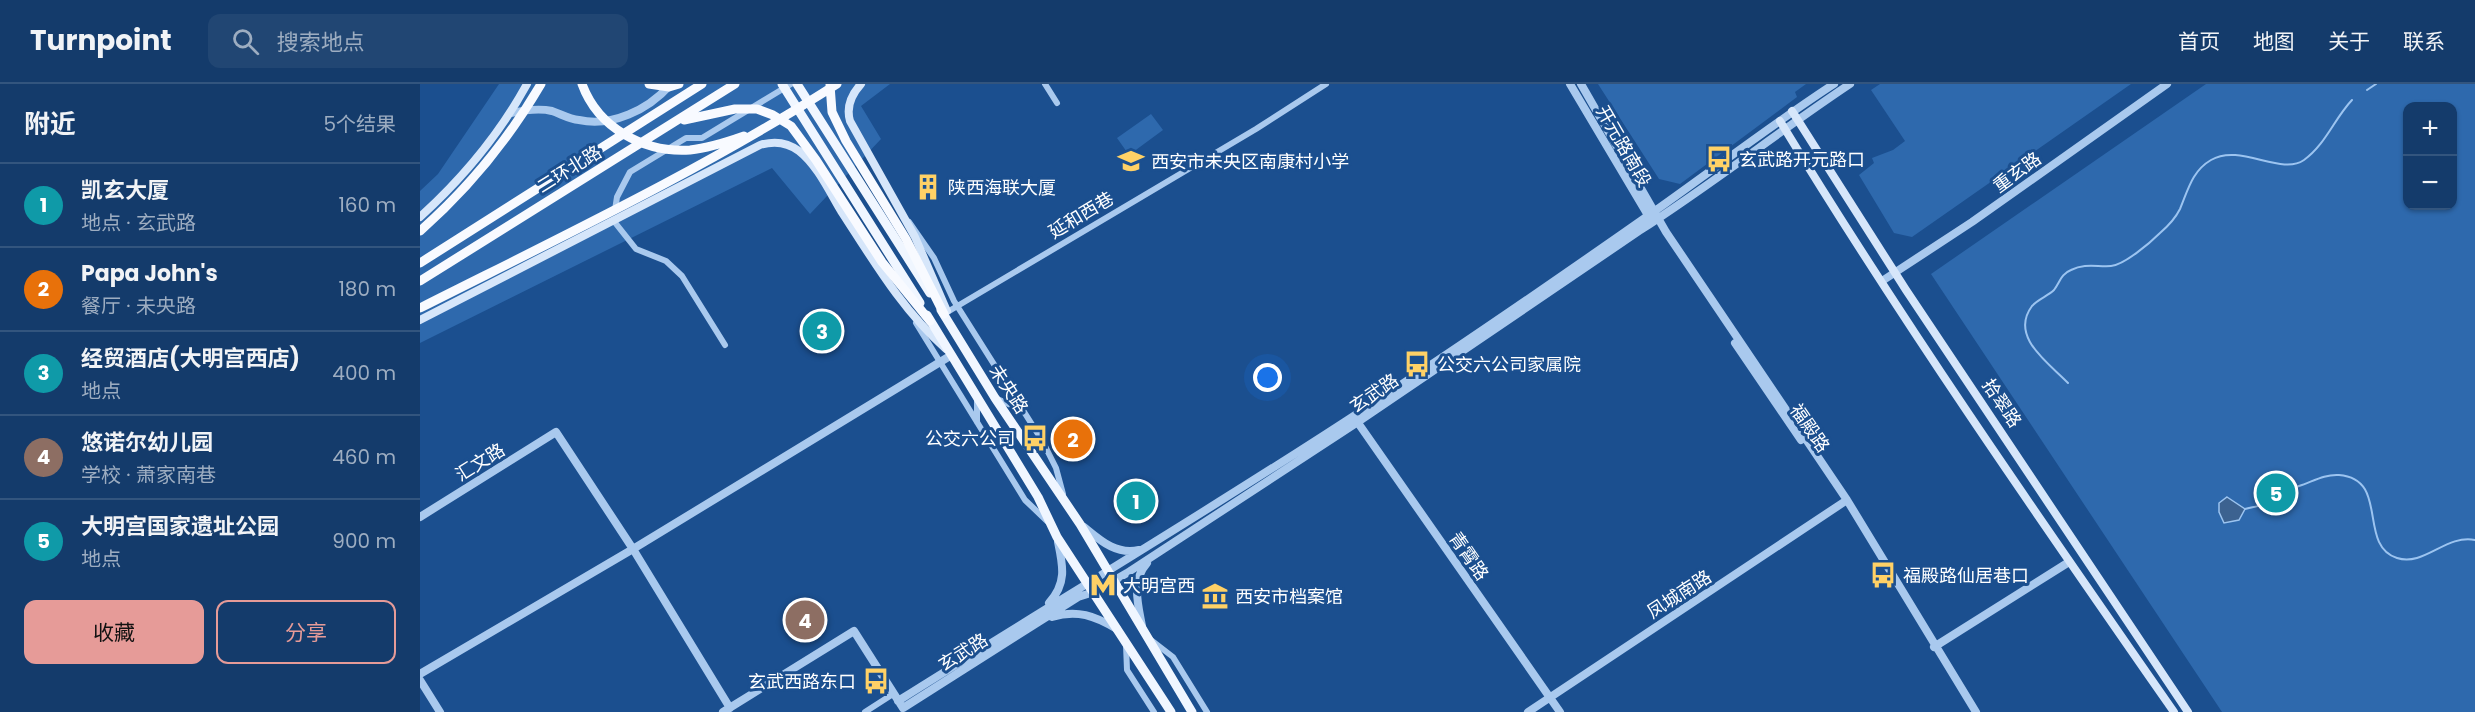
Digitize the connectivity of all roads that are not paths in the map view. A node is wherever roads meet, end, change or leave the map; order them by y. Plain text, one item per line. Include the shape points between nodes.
1 (527, 84) edge
2 (541, 84) edge
3 (582, 84) edge
4 (649, 84) edge
5 (671, 84) edge
6 (679, 84) edge
7 (702, 84) edge
8 (735, 84) edge
9 (782, 84) edge
10 (790, 84) edge
11 (796, 84) edge
12 (830, 84) edge
13 (837, 84) edge
14 (861, 84) edge
15 (1045, 84) edge
16 (1326, 84) edge
17 (1570, 84) edge
18 (1581, 84) edge
19 (1834, 84) edge
20 (1850, 84) edge
21 (2167, 84) edge
22 (1057, 103) dead end
23 (1792, 111) junction
24 (511, 113) junction
25 (1797, 119) junction
26 (673, 123) junction
27 (1782, 124) junction
28 (768, 128) junction
29 (1655, 210) junction
30 (1647, 215) junction
31 (903, 216) junction
32 (420, 217) edge
33 (1656, 220) junction
34 (613, 222) junction
35 (420, 231) edge
36 (420, 262) edge
37 (1895, 273) junction
38 (420, 281) edge
39 (1882, 281) junction
40 (957, 306) junction
41 (420, 308) edge
42 (945, 313) junction
43 (911, 315) junction
44 (420, 320) edge
45 (930, 321) junction
46 (725, 345) dead end
47 (948, 353) junction
48 (939, 362) junction
49 (977, 398) junction
50 (995, 398) junction
51 (1022, 410) junction
52 (1355, 419) junction
53 (976, 422) junction
54 (1064, 500) junction
55 (1846, 502) junction
56 (420, 517) edge
57 (1049, 523) junction
58 (1080, 524) junction
59 (1058, 537) junction
60 (1152, 545) junction
61 (633, 549) junction
62 (1162, 550) junction
63 (2069, 562) junction
64 (1110, 578) junction
65 (1088, 583) junction
66 (1094, 592) junction
67 (1041, 616) junction
68 (1120, 631) junction
69 (1146, 634) junction
70 (1126, 642) junction
71 (1937, 648) junction
72 (420, 674) edge
73 (420, 680) edge
74 (1549, 697) junction
75 (898, 701) junction
76 (727, 710) edge
77 (440, 712) edge
78 (865, 712) edge
79 (1154, 712) edge
80 (1171, 712) edge
81 (1192, 712) edge
82 (1207, 712) edge
83 (1528, 712) edge
84 (1560, 712) edge
85 (1976, 712) edge
86 (2174, 712) edge
87 (2188, 712) edge

1 - 24 main road
2 - 35 highway via 495,154
3 - 28 highway via 591,104 608,124 657,148 704,148
4 - 6 highway
5 - 24 street via 644,107 602,122 543,110
7 - 36 highway, 二环北路
8 - 26 highway, 二环北路
9 - 45 main road, 未央路
10 - 34 street via 702,138 686,138 630,172 617,197
11 - 42 main road, 未央路
12 - 42 highway via 832,112
13 - 28 highway
14 - 31 main road via 851,99 850,121
15 - 22 street
16 - 40 street, 延和西巷
17 - 30 street, 开元路南段
18 - 29 street, 开元路南段
19 - 23 street, 玄武路
20 - 25 street, 玄武路
21 - 37 street, 重玄路
23 - 25 main road, 拾翠路
23 - 27 street, 玄武路
24 - 32 main road via 482,154
25 - 27 street, 玄武路
25 - 37 main road, 拾翠路
26 - 38 highway, 二环北路
26 - 45 highway via 716,111 757,109 791,126 882,262
27 - 29 street, 玄武路
27 - 33 street, 玄武路 via 1676,209
27 - 39 main road, 拾翠路
28 - 41 highway via 618,209
29 - 30 street, 玄武路
29 - 33 street, 开元路南段
30 - 33 street, 开元路南段
30 - 52 street, 玄武路
31 - 40 street via 934,258
31 - 42 main road
33 - 52 street, 玄武路
33 - 55 street, 福殿路
34 - 43 main road via 760,146 774,142 789,145 810,162
34 - 44 main road
34 - 46 street via 636,249 666,261 682,276
37 - 39 street, 重玄路
37 - 87 main road, 拾翠路
39 - 63 main road, 拾翠路
40 - 42 street, 延和西巷
40 - 51 street
42 - 50 main road, 未央路
43 - 47 main road
43 - 48 street
45 - 47 main road, 未央路
47 - 48 street
47 - 49 main road, 未央路
48 - 53 street
48 - 61 street
49 - 53 street
49 - 57 main road, 未央路 via 1038,496
50 - 51 street
50 - 54 main road, 未央路
51 - 54 street via 1056,468
52 - 60 street, 玄武路
52 - 62 street, 玄武路
52 - 74 street, 青霄路
53 - 57 street via 1025,500
54 - 58 main road, 未央路
55 - 71 street, 福殿路
55 - 74 street, 凤城南路
56 - 61 street, 汇文路 via 556,432
57 - 59 main road, 未央路
58 - 60 street via 1122,551
58 - 64 main road, 未央路
59 - 65 main road, 未央路
59 - 67 street via 1063,577
60 - 64 street, 玄武路
61 - 72 street
61 - 76 street
62 - 64 street, 玄武路
62 - 69 street via 1140,576 1137,598
63 - 71 street
63 - 86 main road, 拾翠路
64 - 65 street, 玄武路
64 - 66 street, 玄武路
64 - 69 main road, 未央路
65 - 66 main road, 未央路
65 - 67 street, 玄武路
66 - 67 street, 玄武路
66 - 68 main road, 未央路
67 - 68 street via 1078,613
67 - 75 street, 玄武路
68 - 70 main road, 未央路
69 - 81 main road, 未央路
69 - 82 street via 1173,657
70 - 79 street via 1127,670
70 - 80 main road, 未央路
71 - 85 street, 福殿路
73 - 77 street
74 - 83 street, 凤城南路
74 - 84 street, 青霄路
75 - 76 street via 854,631
75 - 78 street

